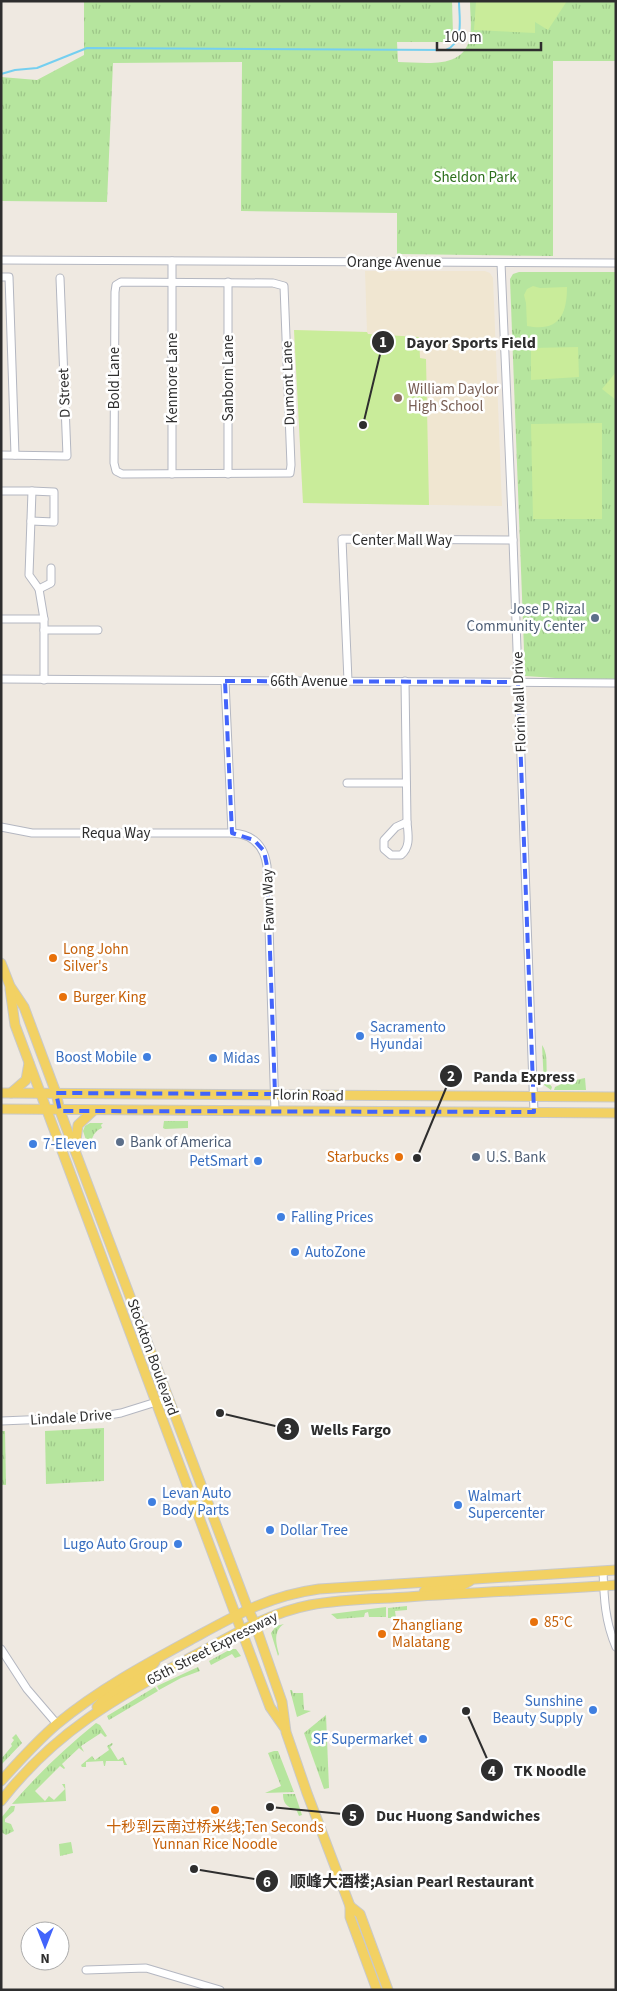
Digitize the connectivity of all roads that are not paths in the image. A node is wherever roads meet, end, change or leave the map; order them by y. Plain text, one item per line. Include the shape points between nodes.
1 (1, 260) edge
2 (172, 261) junction
3 (500, 263) junction
4 (616, 263) edge
5 (1, 277) edge
6 (60, 278) dead end
7 (172, 282) junction
8 (228, 282) junction
9 (1, 455) edge
10 (15, 456) junction
11 (172, 474) junction
12 (228, 474) junction
13 (1, 491) edge
14 (32, 491) junction
15 (31, 521) junction
16 (513, 540) junction
17 (50, 568) dead end
18 (40, 588) junction
19 (1, 619) edge
20 (44, 619) junction
21 (44, 630) junction
22 (98, 630) dead end
23 (1, 679) edge
24 (44, 680) junction
25 (226, 681) junction
26 (348, 681) junction
27 (405, 681) junction
28 (518, 682) junction
29 (616, 683) edge
30 (347, 783) dead end
31 (406, 783) junction
32 (407, 822) junction
33 (1, 827) edge
34 (232, 833) junction
35 (1, 963) edge
36 (10, 986) junction
37 (29, 1062) junction
38 (56, 1092) junction
39 (1, 1093) edge
40 (11, 1093) junction
41 (41, 1094) junction
42 (275, 1094) junction
43 (534, 1097) junction
44 (616, 1097) edge
45 (1, 1109) edge
46 (47, 1110) junction
47 (60, 1110) junction
48 (92, 1111) junction
49 (276, 1111) junction
50 (534, 1112) junction
51 (616, 1113) edge
52 (75, 1149) junction
53 (169, 1398) junction
54 (157, 1402) junction
55 (1, 1421) edge
56 (616, 1570) edge
57 (603, 1571) junction
58 (472, 1579) junction
59 (411, 1583) junction
60 (616, 1585) edge
61 (603, 1586) junction
62 (422, 1596) junction
63 (358, 1600) junction
64 (248, 1609) junction
65 (236, 1615) junction
66 (255, 1624) junction
67 (241, 1630) junction
68 (616, 1648) edge
69 (1, 1650) edge
70 (158, 1658) junction
71 (95, 1712) junction
72 (57, 1724) junction
73 (286, 1732) junction
74 (30, 1768) junction
75 (1, 1781) edge
76 (1, 1802) edge
77 (350, 1906) junction
78 (86, 1970) dead end
79 (220, 1990) edge
80 (377, 1990) edge
81 (388, 1990) edge

1 - 2 street, Orange Avenue
2 - 3 street, Orange Avenue
2 - 7 street
3 - 4 street, Orange Avenue
3 - 16 street, Florin Mall Drive
5 - 10 street via 9,277
6 - 10 street, D Street via 67,456
7 - 8 street, Dumont Lane
7 - 11 street, Kenmore Lane
7 - 11 street, Bold Lane via 121,282 116,285 114,444 118,472
8 - 12 street, Sanborn Lane
8 - 12 street, Dumont Lane via 278,283 285,289 292,464 287,474
9 - 10 street
11 - 12 street, Dumont Lane
13 - 14 street
14 - 15 street
14 - 15 street via 54,492 54,522
15 - 18 street via 29,575
16 - 26 street, Center Mall Way via 342,539
16 - 28 street, Florin Mall Drive
17 - 18 street via 51,583
18 - 20 street
19 - 20 street
20 - 21 street
21 - 22 street
21 - 24 street
23 - 24 street, 66th Avenue
24 - 25 street, 66th Avenue
25 - 26 street, 66th Avenue
25 - 34 street
26 - 27 street, 66th Avenue
27 - 28 street, 66th Avenue
27 - 31 street
28 - 29 street, 66th Avenue
28 - 43 street, Florin Mall Drive
30 - 31 street
31 - 32 street
32 - 32 street via 406,850 401,855 391,855 384,849 384,840 396,827
33 - 34 street, Requa Way via 32,833
34 - 42 street, Fawn Way via 254,840 266,858
35 - 36 main road, Stockton Boulevard
36 - 37 main road, Stockton Boulevard via 13,1020
36 - 38 main road, Stockton Boulevard via 24,1008
37 - 40 main road via 26,1080
37 - 41 main road, Stockton Boulevard
38 - 41 main road, Florin Road
38 - 42 main road, Florin Road
38 - 47 main road, Stockton Boulevard
39 - 40 main road, Florin Road
40 - 41 main road, Florin Road
41 - 46 main road, Stockton Boulevard
42 - 43 main road, Florin Road
42 - 49 street, Fawn Way
43 - 44 main road, Florin Road
43 - 50 street, Florin Mall Drive
45 - 46 main road, Florin Road
46 - 47 main road, Florin Road
46 - 54 main road, Stockton Boulevard
47 - 48 main road, Florin Road
47 - 52 main road, Stockton Boulevard
48 - 49 main road, Florin Road
48 - 52 main road via 78,1125
49 - 50 main road, Florin Road
50 - 51 main road, Florin Road
52 - 53 main road, Stockton Boulevard
53 - 54 street, Lindale Drive
53 - 64 main road, Stockton Boulevard
54 - 55 street, Lindale Drive via 121,1414 97,1417
54 - 65 main road, Stockton Boulevard
56 - 57 main road, 65th Street Expressway
57 - 58 main road, 65th Street Expressway
57 - 61 street
58 - 59 main road, 65th Street Expressway
58 - 62 main road via 459,1588 425,1590
59 - 63 main road via 411,1590 407,1592 373,1594
59 - 64 main road, 65th Street Expressway via 306,1590
60 - 61 main road, 65th Street Expressway
61 - 62 main road, 65th Street Expressway
61 - 68 street via 606,1620
62 - 63 main road, 65th Street Expressway
63 - 66 main road, 65th Street Expressway via 287,1610
64 - 65 main road, 65th Street Expressway
64 - 66 main road, Stockton Boulevard
65 - 67 main road, Stockton Boulevard
65 - 70 main road, 65th Street Expressway
66 - 67 main road, 65th Street Expressway
66 - 73 main road, Stockton Boulevard via 282,1702
67 - 71 main road, 65th Street Expressway
67 - 73 main road, Stockton Boulevard via 270,1707
69 - 72 street via 21,1681
70 - 71 main road via 146,1673 99,1703
70 - 72 main road, 65th Street Expressway via 95,1696
71 - 74 main road, 65th Street Expressway via 65,1734
72 - 74 main road via 58,1732 36,1756
72 - 75 main road, 65th Street Expressway
73 - 77 main road, Stockton Boulevard
74 - 76 main road, 65th Street Expressway
77 - 80 main road, Stockton Boulevard via 350,1917
77 - 81 main road, Stockton Boulevard via 360,1914
78 - 79 street via 146,1968

